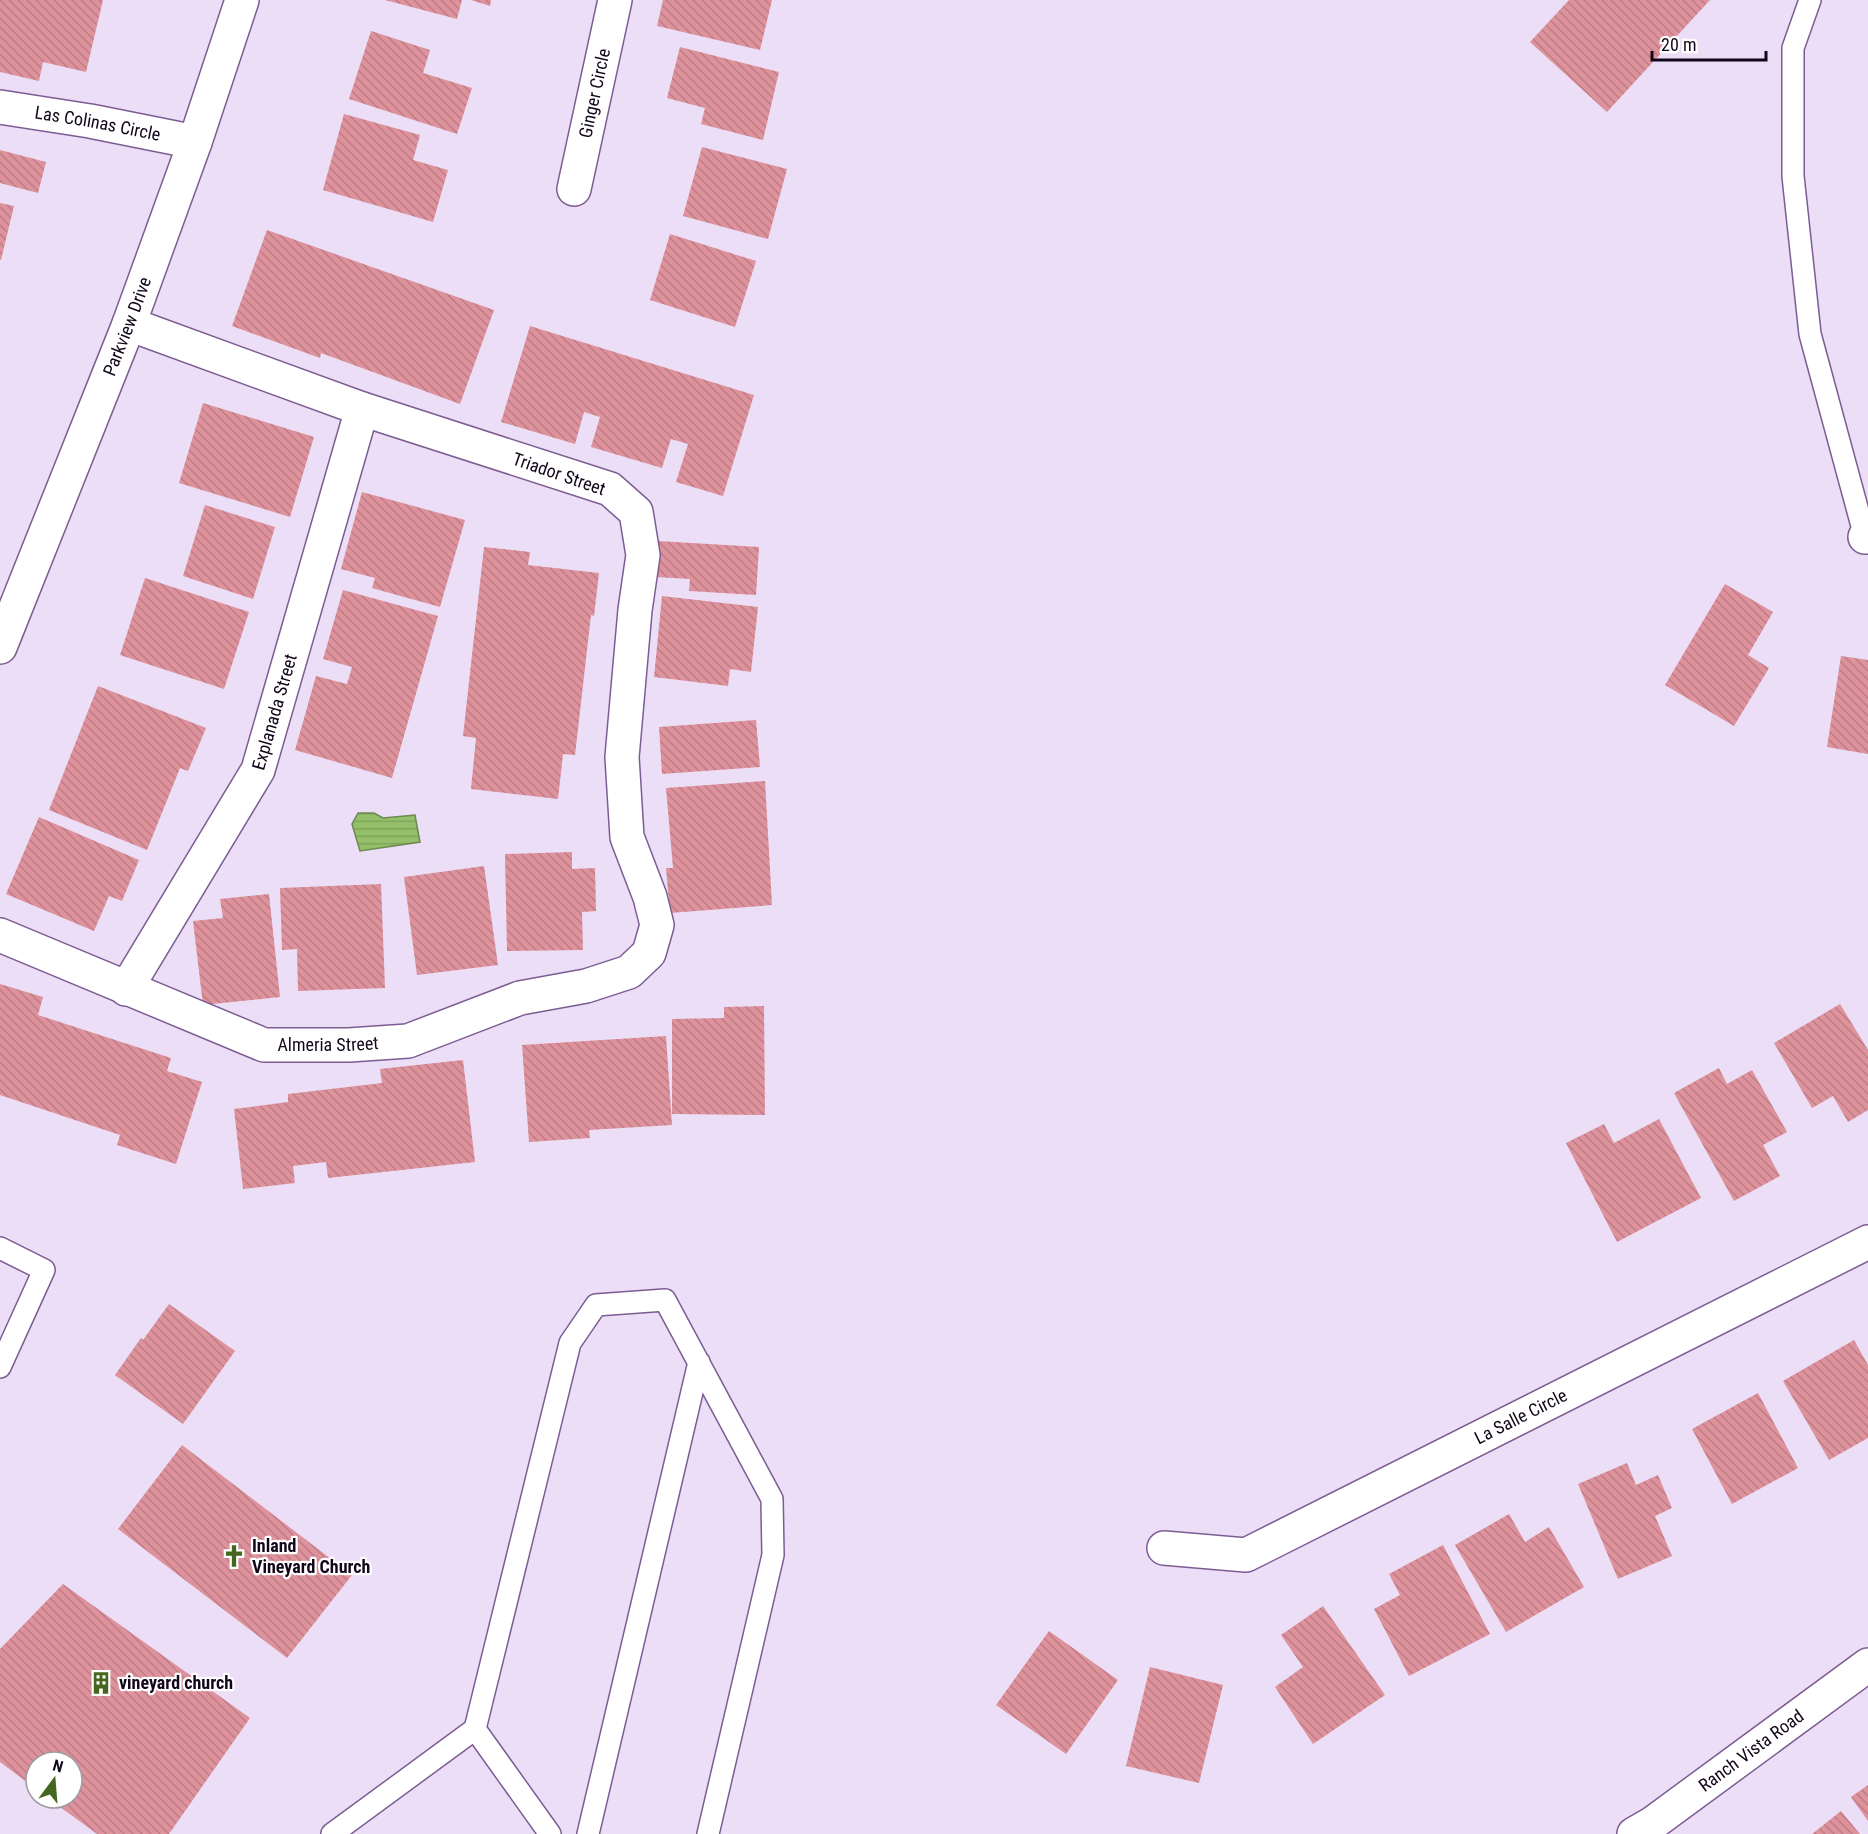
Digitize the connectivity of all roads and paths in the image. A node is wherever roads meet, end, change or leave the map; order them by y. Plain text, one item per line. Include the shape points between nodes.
1 (242, 0) edge
2 (615, 0) edge
3 (1810, 0) edge
4 (0, 107) edge
5 (195, 142) junction
6 (574, 189) dead end
7 (129, 324) junction
8 (362, 409) junction
9 (1866, 537) edge
10 (0, 647) edge
11 (0, 935) edge
12 (629, 972) joint
13 (126, 989) junction
14 (1868, 1242) edge
15 (0, 1248) edge
16 (5, 1342) edge
17 (699, 1362) junction
18 (0, 1367) edge
19 (1164, 1548) dead end
20 (1868, 1665) edge
21 (475, 1729) junction
22 (332, 1834) edge
23 (550, 1834) edge
24 (588, 1834) edge
25 (708, 1834) edge
26 (1634, 1834) edge

1 - 5 street, Parkview Drive
2 - 6 street, Ginger Circle
3 - 9 lane via 1793,48 1793,176 1810,334
4 - 5 street, Las Colinas Circle
5 - 7 street, Parkview Drive
7 - 8 street, Triador Street
7 - 10 street, Parkview Drive
8 - 12 street, Triador Street via 610,489 636,512 643,555 622,757 627,837 657,925 649,953
8 - 13 street, Explanada Street via 258,770
11 - 13 street, Almeria Street
12 - 13 street, Almeria Street via 586,986 520,998 408,1041 349,1046 264,1045
14 - 19 street, La Salle Circle via 1246,1555
15 - 16 lane via 44,1270
16 - 18 lane
17 - 21 lane via 665,1300 596,1305 570,1343
17 - 24 lane
17 - 25 lane via 772,1499 773,1555
20 - 26 street, Ranch Vista Road
21 - 22 lane
21 - 23 lane

